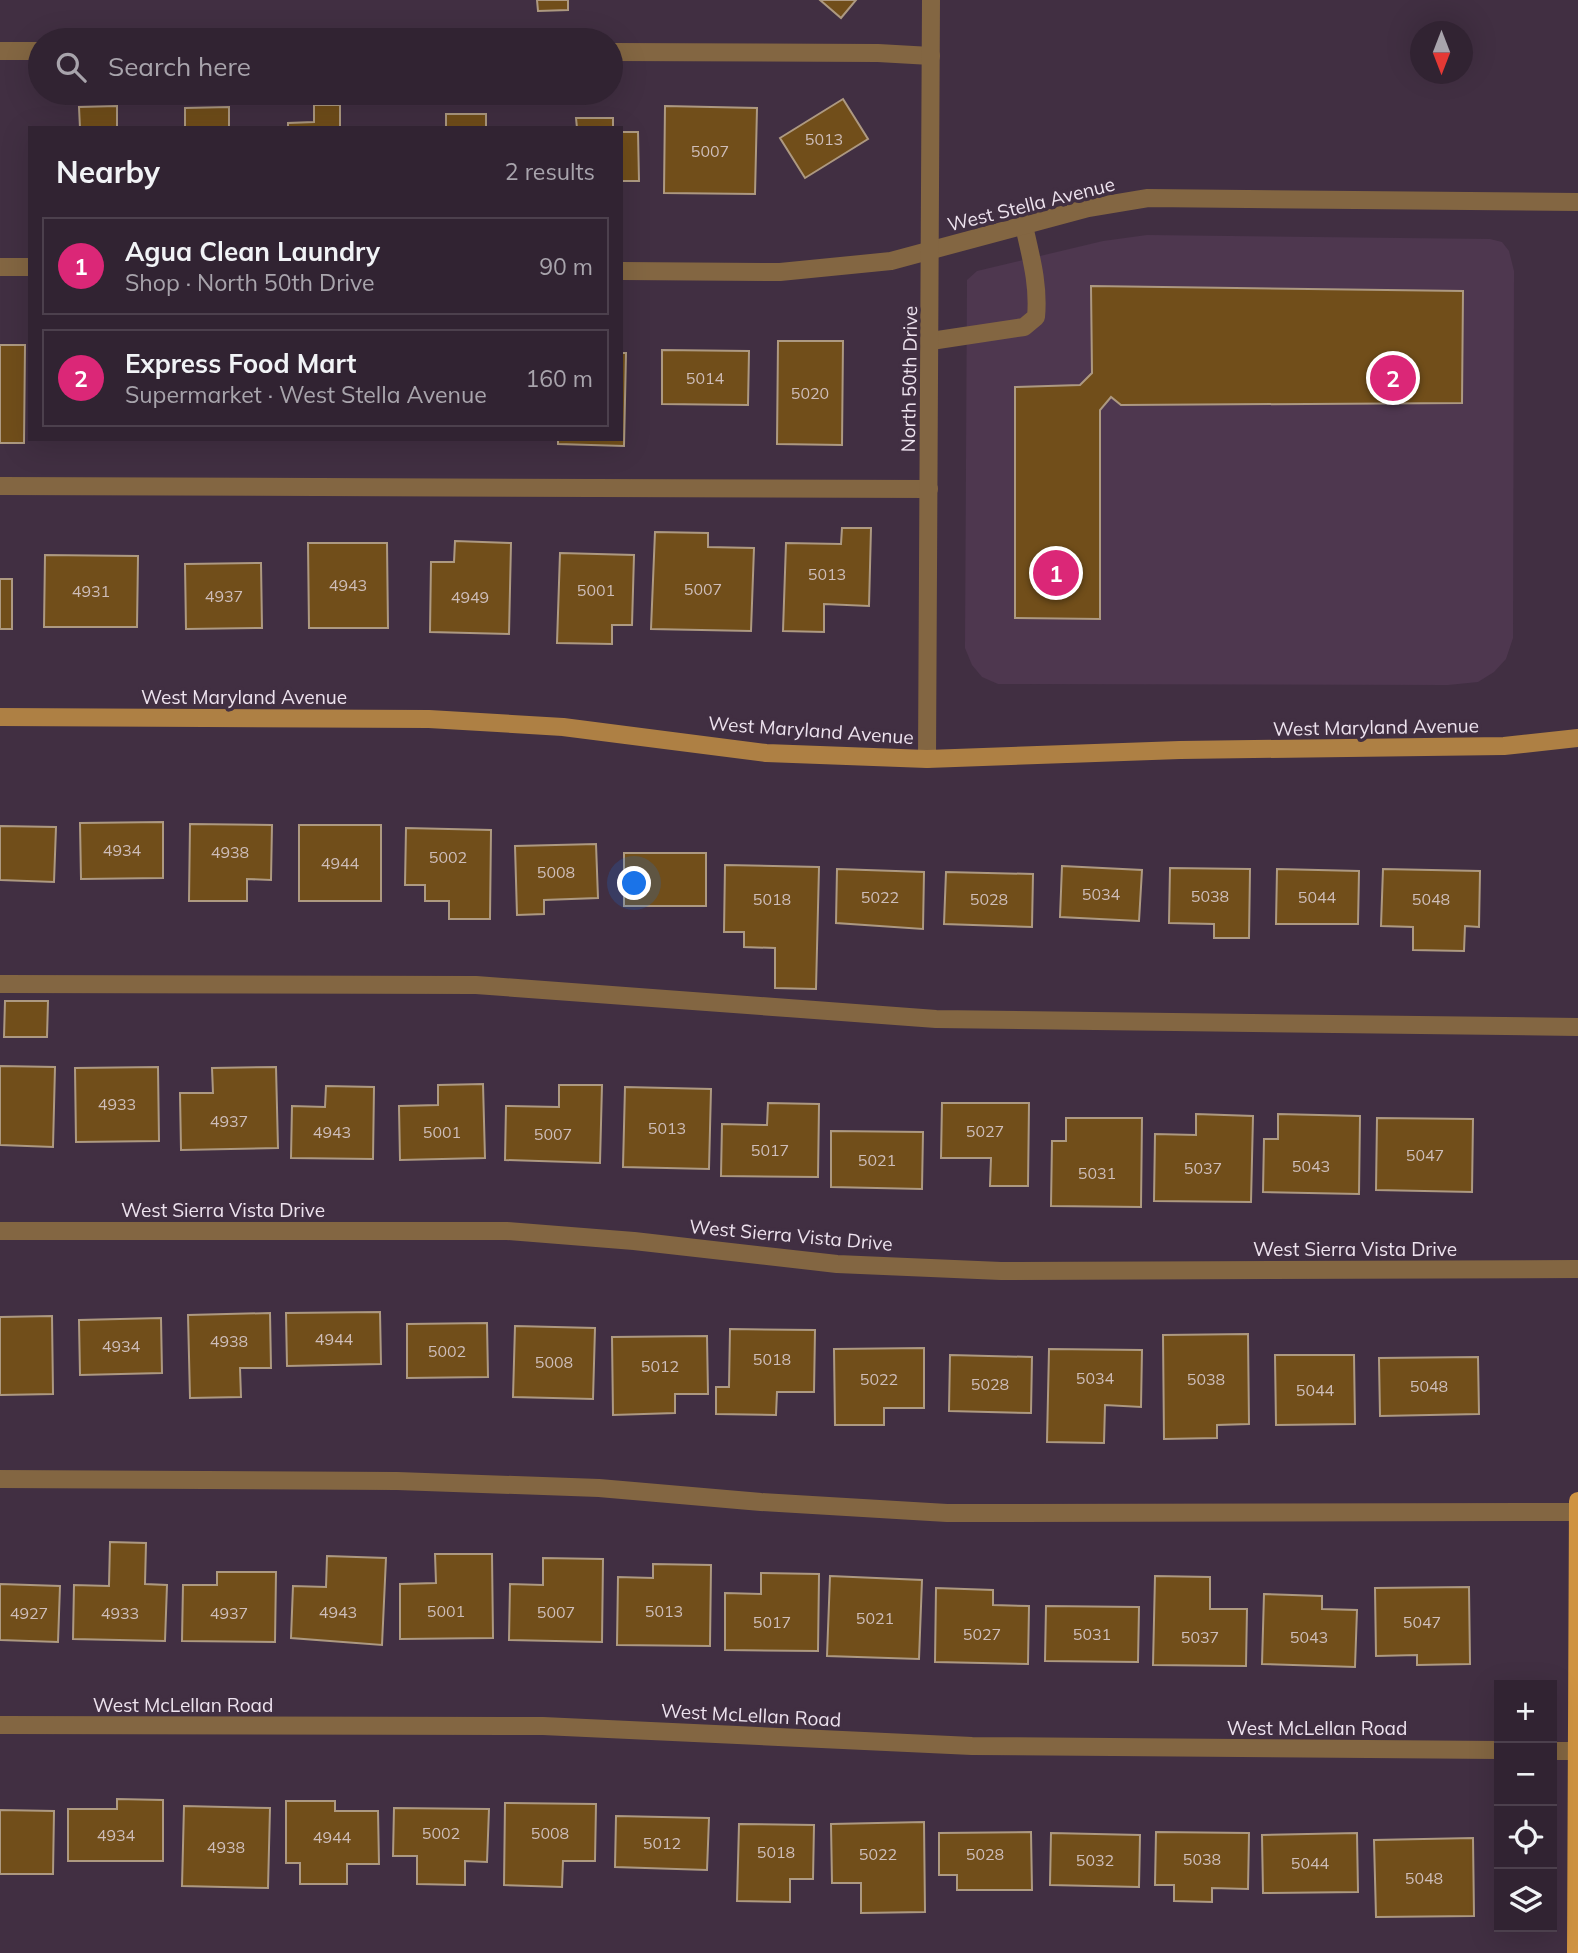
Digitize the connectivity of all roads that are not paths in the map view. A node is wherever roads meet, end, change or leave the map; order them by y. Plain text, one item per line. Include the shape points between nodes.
1 (931, 0) edge
2 (0, 51) edge
3 (28, 51) edge
4 (623, 52) edge
5 (931, 56) junction
6 (1578, 202) edge
7 (1024, 226) junction
8 (931, 250) junction
9 (0, 267) edge
10 (28, 267) edge
11 (623, 271) edge
12 (931, 341) junction
13 (0, 486) edge
14 (929, 489) junction
15 (0, 717) edge
16 (1578, 738) edge
17 (927, 759) junction
18 (0, 984) edge
19 (1578, 1027) edge
20 (0, 1231) edge
21 (1578, 1269) edge
22 (0, 1479) edge
23 (1578, 1501) edge
24 (1578, 1512) edge
25 (0, 1725) edge
26 (1494, 1750) edge
27 (1557, 1751) edge
28 (1576, 1751) junction
29 (1576, 1953) edge

1 - 5 street, North 50th Drive
2 - 3 street
4 - 5 street
5 - 8 street, North 50th Drive
6 - 7 street, West Stella Avenue via 1147,198
7 - 8 street, West Stella Avenue
7 - 12 street via 1035,271 1036,317 1024,327
8 - 11 street, West Stella Avenue via 891,261 780,272
8 - 12 street, North 50th Drive
9 - 10 street
12 - 14 street, North 50th Drive
13 - 14 street
14 - 17 street, North 50th Drive
15 - 17 street, West Maryland Avenue via 429,719 562,727 766,752
16 - 17 street, West Maryland Avenue via 1504,746
18 - 19 street via 476,985 936,1019
20 - 21 street, West Sierra Vista Drive via 507,1231 837,1264 1001,1271
22 - 24 street via 397,1481 599,1488 947,1513
23 - 24 main road
24 - 28 main road
25 - 26 street, West McLellan Road via 543,1726 972,1746
27 - 28 street
28 - 29 main road

